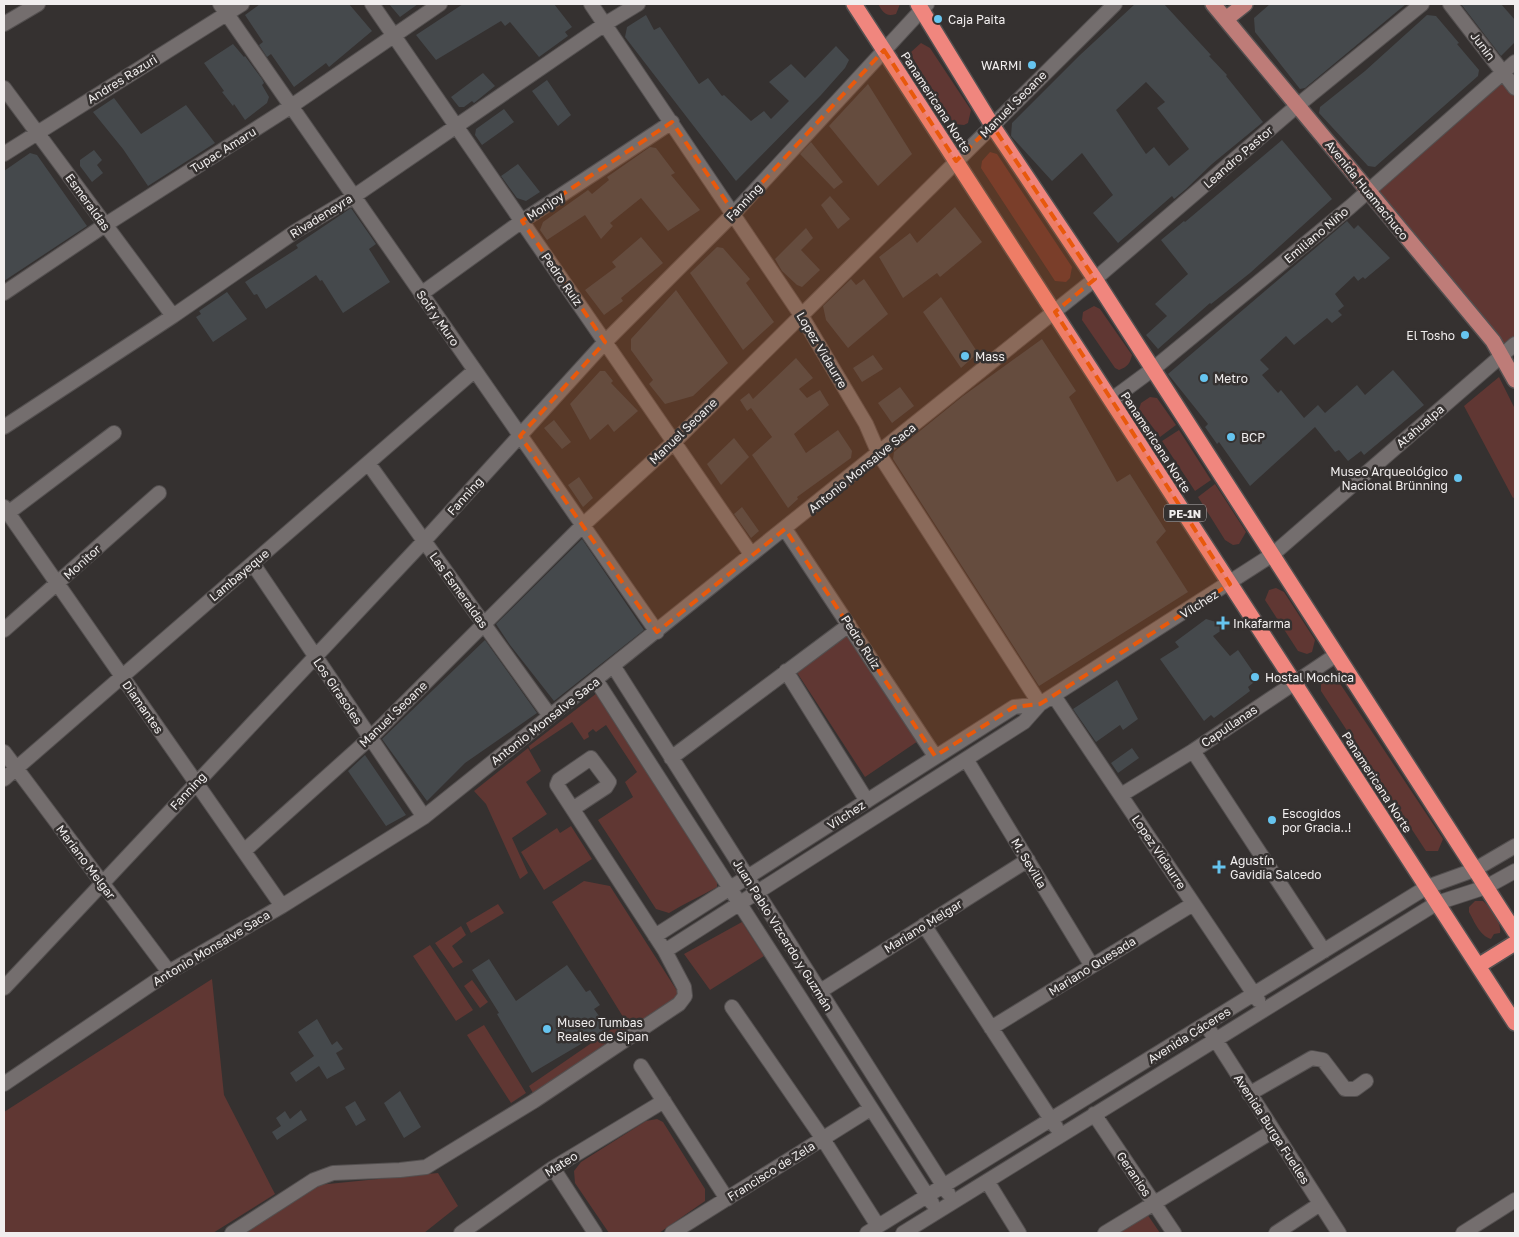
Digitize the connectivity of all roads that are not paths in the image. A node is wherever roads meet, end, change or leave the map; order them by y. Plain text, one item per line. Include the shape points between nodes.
1 (38, 4) edge
2 (242, 4) edge
3 (372, 4) edge
4 (440, 4) edge
5 (591, 4) edge
6 (638, 4) edge
7 (854, 4) edge
8 (1114, 4) edge
9 (1213, 4) edge
10 (1245, 4) edge
11 (1422, 4) edge
12 (1450, 4) edge
13 (922, 6) edge
14 (224, 8) edge
15 (1226, 19) junction
16 (4, 24) edge
17 (605, 24) junction
18 (394, 35) junction
19 (884, 50) junction
20 (1515, 62) edge
21 (1503, 73) junction
22 (4, 88) edge
23 (1515, 88) edge
24 (1298, 105) junction
25 (290, 107) junction
26 (672, 122) junction
27 (992, 125) junction
28 (457, 126) junction
29 (37, 132) junction
30 (4, 154) edge
31 (956, 161) junction
32 (1368, 190) junction
33 (353, 197) junction
34 (734, 213) junction
35 (522, 221) junction
36 (105, 225) junction
37 (1095, 279) junction
38 (4, 293) edge
39 (421, 294) junction
40 (1055, 312) junction
41 (801, 315) junction
42 (173, 316) junction
43 (605, 342) junction
44 (1515, 344) edge
45 (1502, 355) junction
46 (1153, 369) junction
47 (474, 371) junction
48 (1515, 380) edge
49 (1112, 400) junction
50 (4, 427) edge
51 (114, 433) dead end
52 (520, 436) junction
53 (674, 442) junction
54 (880, 454) junction
55 (368, 463) junction
56 (159, 493) dead end
57 (6, 510) edge
58 (583, 525) junction
59 (785, 530) junction
60 (424, 542) junction
61 (751, 554) junction
62 (1272, 555) junction
63 (253, 564) junction
64 (57, 584) junction
65 (1230, 584) junction
66 (485, 625) junction
67 (849, 625) junction
68 (4, 630) edge
69 (657, 632) junction
70 (1336, 655) junction
71 (316, 657) junction
72 (614, 667) junction
73 (786, 671) junction
74 (121, 675) junction
75 (596, 680) junction
76 (1294, 682) junction
77 (1054, 696) junction
78 (1040, 704) junction
79 (550, 716) junction
80 (370, 738) junction
81 (1193, 751) junction
82 (4, 752) edge
83 (936, 756) junction
84 (671, 758) junction
85 (966, 759) junction
86 (16, 768) junction
87 (4, 779) edge
88 (195, 782) junction
89 (1121, 795) junction
90 (867, 801) junction
91 (574, 808) dead end
92 (424, 818) junction
93 (1515, 846) edge
94 (244, 852) junction
95 (1028, 860) junction
96 (1474, 870) junction
97 (1515, 871) edge
98 (747, 878) junction
99 (102, 883) junction
100 (1427, 887) junction
101 (1486, 887) junction
102 (731, 889) junction
103 (757, 894) junction
104 (1437, 903) junction
105 (1193, 904) junction
106 (741, 905) junction
107 (282, 906) junction
108 (924, 925) junction
109 (1515, 932) edge
110 (655, 936) junction
111 (1515, 942) edge
112 (665, 951) junction
113 (1324, 951) junction
114 (1092, 966) junction
115 (1478, 966) junction
116 (169, 972) junction
117 (6, 981) edge
118 (819, 992) junction
119 (1254, 994) junction
120 (732, 1007) dead end
121 (1264, 1008) junction
122 (1515, 1023) edge
123 (1206, 1024) junction
124 (990, 1028) junction
125 (1215, 1038) junction
126 (642, 1066) dead end
127 (1366, 1081) dead end
128 (4, 1084) edge
129 (1249, 1094) junction
130 (664, 1101) junction
131 (870, 1109) junction
132 (1094, 1114) junction
133 (1051, 1120) junction
134 (1273, 1131) junction
135 (1061, 1135) junction
136 (822, 1139) junction
137 (553, 1168) junction
138 (986, 1181) junction
139 (943, 1186) junction
140 (927, 1196) junction
141 (728, 1198) junction
142 (1515, 1200) edge
143 (953, 1202) junction
144 (1154, 1204) junction
145 (1320, 1204) junction
146 (938, 1212) junction
147 (893, 1217) junction
148 (872, 1230) edge
149 (232, 1233) edge
150 (461, 1233) edge
151 (595, 1233) edge
152 (672, 1233) edge
153 (904, 1233) edge
154 (1019, 1233) edge
155 (1105, 1233) edge
156 (1174, 1233) edge
157 (1276, 1233) edge
158 (1339, 1233) edge
159 (1463, 1233) edge

1 - 16 street
2 - 14 street, Andres Razuri
3 - 18 street, Pedro Ruiz
4 - 18 street, Tupac Amaru
5 - 17 street, Lopez Vidaurre
6 - 17 street, Rivadeneyra
7 - 19 highway, Panamericana Norte / PE-1N
8 - 27 street, Manuel Seoane
9 - 15 main road, Avenida Huamachuco
10 - 15 main road
11 - 24 street, Leandro Pastor
12 - 21 street, Junin
13 - 19 street, Fanning
13 - 27 highway
14 - 25 street, Solf y Muro
14 - 29 street, Andres Razuri
15 - 24 main road, Avenida Huamachuco
17 - 26 street, Lopez Vidaurre
17 - 28 street, Rivadeneyra
18 - 25 street, Tupac Amaru
18 - 28 street, Pedro Ruiz
19 - 31 highway, Panamericana Norte / PE-1N
19 - 34 street, Fanning
20 - 21 street, Emiliano Niño
21 - 23 street, Junin
21 - 32 street, Emiliano Niño
22 - 29 street, Esmeraldas
24 - 32 main road, Avenida Huamachuco
24 - 37 street, Leandro Pastor
25 - 33 street, Solf y Muro
25 - 36 street, Tupac Amaru
26 - 34 street, Lopez Vidaurre
26 - 35 street, Monjoy
27 - 31 street, Manuel Seoane
27 - 37 highway
28 - 33 street, Rivadeneyra
28 - 35 street, Pedro Ruiz
29 - 30 street, Andres Razuri
29 - 36 street, Esmeraldas
31 - 40 highway, Panamericana Norte / PE-1N
31 - 41 street, Manuel Seoane
32 - 45 main road, Avenida Huamachuco
32 - 46 street, Emiliano Niño
33 - 39 street, Solf y Muro
33 - 42 street, Rivadeneyra via 296,231
34 - 41 street, Lopez Vidaurre
34 - 43 street, Fanning
35 - 39 street, Monjoy
35 - 43 street, Pedro Ruiz
36 - 38 street, Tupac Amaru
36 - 42 street, Esmeraldas
37 - 40 street, Leandro Pastor
37 - 46 highway
39 - 47 street, Solf y Muro
40 - 49 highway, Panamericana Norte / PE-1N
40 - 54 street, Antonio Monsalve Saca
41 - 53 street, Manuel Seoane
41 - 54 street, Lopez Vidaurre via 866,424
42 - 50 street, Rivadeneyra
43 - 52 street, Fanning
43 - 53 street, Pedro Ruiz
44 - 45 street, Atahualpa
45 - 48 main road, Avenida Huamachuco
45 - 62 street, Atahualpa
46 - 49 street, Emiliano Niño
46 - 62 highway
47 - 52 street, Solf y Muro
47 - 55 street, Lambayeque
49 - 65 highway, Panamericana Norte / PE-1N
51 - 57 street
52 - 58 street, Solf y Muro
52 - 60 street, Fanning
53 - 58 street, Manuel Seoane
53 - 61 street, Pedro Ruiz
54 - 59 street, Antonio Monsalve Saca
54 - 78 street, Lopez Vidaurre
55 - 60 street, Las Esmeraldas
55 - 63 street, Lambayeque
56 - 64 street, Monitor
57 - 64 street, Diamantes
58 - 66 street, Manuel Seoane
58 - 69 street, Solf y Muro
59 - 61 street, Antonio Monsalve Saca
59 - 67 street, Pedro Ruiz
60 - 66 street, Las Esmeraldas
60 - 71 street, Fanning
61 - 69 street, Antonio Monsalve Saca
62 - 65 street, Atahualpa
62 - 70 highway
63 - 71 street, Los Girasoles
63 - 74 street, Lambayeque
64 - 68 street, Monitor
64 - 74 street, Diamantes
65 - 76 highway, Panamericana Norte / PE-1N
65 - 77 street, Vílchez
66 - 79 street, Las Esmeraldas
66 - 80 street, Manuel Seoane
67 - 73 street
67 - 83 street, Pedro Ruiz
69 - 72 street, Antonio Monsalve Saca
70 - 76 street, Capullanas
70 - 96 highway
71 - 80 street, Los Girasoles
71 - 88 street, Fanning
72 - 75 street, Antonio Monsalve Saca
72 - 84 street, Juan Pablo Vizcardo y Guzmán
73 - 84 street
73 - 90 street
74 - 86 street, Lambayeque
74 - 88 street, Diamantes
75 - 79 street, Antonio Monsalve Saca
75 - 102 street, Juan Pablo Vizcardo y Guzmán
76 - 81 street, Capullanas
76 - 100 highway, Panamericana Norte / PE-1N
77 - 78 street, Vílchez
77 - 89 street, Lopez Vidaurre
78 - 83 street, Vílchez via 1014,707
78 - 85 street, Vílchez via 1024,722
79 - 92 street, Antonio Monsalve Saca
80 - 92 street, Los Girasoles
80 - 94 street, Manuel Seoane
81 - 89 street, Capullanas
81 - 113 street
82 - 86 street, Mariano Melgar
83 - 90 street, Vílchez
84 - 98 street, Juan Pablo Vizcardo y Guzmán
85 - 95 street, M. Sevilla
85 - 103 street, Vílchez
86 - 87 street, Lambayeque
86 - 99 street, Mariano Melgar
88 - 94 street, Diamantes
88 - 99 street, Fanning
89 - 105 street, Lopez Vidaurre
90 - 98 street, Vílchez
91 - 110 street
92 - 107 street, Antonio Monsalve Saca
93 - 96 street, Avenida Cáceres
94 - 107 street, Diamantes
95 - 108 street, Mariano Melgar
95 - 114 street, M. Sevilla
96 - 100 street, Avenida Cáceres
96 - 101 highway
97 - 101 street, Avenida Cáceres
98 - 102 street, Vílchez
98 - 103 street, Juan Pablo Vizcardo y Guzmán
99 - 116 street, Mariano Melgar
99 - 117 street, Fanning
100 - 104 highway, Panamericana Norte / PE-1N
100 - 113 street, Avenida Cáceres
101 - 104 street, Avenida Cáceres
101 - 109 highway
102 - 106 street, Juan Pablo Vizcardo y Guzmán
102 - 110 street, Vílchez
103 - 106 street, Vílchez
103 - 118 street, Juan Pablo Vizcardo y Guzmán
104 - 115 highway, Panamericana Norte / PE-1N
104 - 121 street, Avenida Cáceres
105 - 114 street, Mariano Quesada
105 - 119 street, Lopez Vidaurre
106 - 112 street, Vílchez
106 - 131 street, Juan Pablo Vizcardo y Guzmán
107 - 116 street, Antonio Monsalve Saca
108 - 118 street, Mariano Melgar
108 - 124 street
110 - 112 street
111 - 115 highway
112 - 149 street via 684,987 685,996 679,1004 534,1101 426,1167 332,1173 314,1180
113 - 119 street, Avenida Cáceres
114 - 124 street, Mariano Quesada
115 - 122 highway, Panamericana Norte / PE-1N
116 - 128 street, Antonio Monsalve Saca
118 - 139 street, Juan Pablo Vizcardo y Guzmán
119 - 121 street, Lopez Vidaurre
119 - 123 street, Avenida Cáceres
120 - 136 street
121 - 125 street, Avenida Cáceres
123 - 125 street, Avenida Burga Fuelles
123 - 133 street, Avenida Cáceres
124 - 133 street
125 - 129 street, Avenida Burga Fuelles
125 - 132 street, Avenida Cáceres
126 - 130 street
127 - 129 street via 1355,1089 1345,1089 1324,1060 1312,1058
129 - 134 street, Avenida Burga Fuelles
130 - 137 street, Mateo
130 - 141 street
131 - 136 street, Francisco de Zela
131 - 140 street, Juan Pablo Vizcardo y Guzmán
132 - 135 street, Avenida Cáceres
132 - 144 street, Geranios
133 - 135 street
133 - 139 street, Avenida Cáceres
134 - 144 street
134 - 145 street, Avenida Burga Fuelles
135 - 138 street, Avenida Cáceres
136 - 141 street, Francisco de Zela
136 - 148 street
137 - 150 street, Mateo
137 - 151 street
138 - 143 street, Avenida Cáceres
138 - 154 street
139 - 140 street, Avenida Cáceres
139 - 143 street, Juan Pablo Vizcardo y Guzmán
140 - 146 street, Juan Pablo Vizcardo y Guzmán
140 - 147 street, Avenida Cáceres
141 - 152 street, Francisco de Zela
142 - 159 street
143 - 146 street, Avenida Cáceres
144 - 155 street
144 - 156 street, Geranios
145 - 157 street
145 - 158 street, Avenida Burga Fuelles
146 - 153 street, Avenida Cáceres
147 - 148 street, Avenida Cáceres
147 - 153 street

